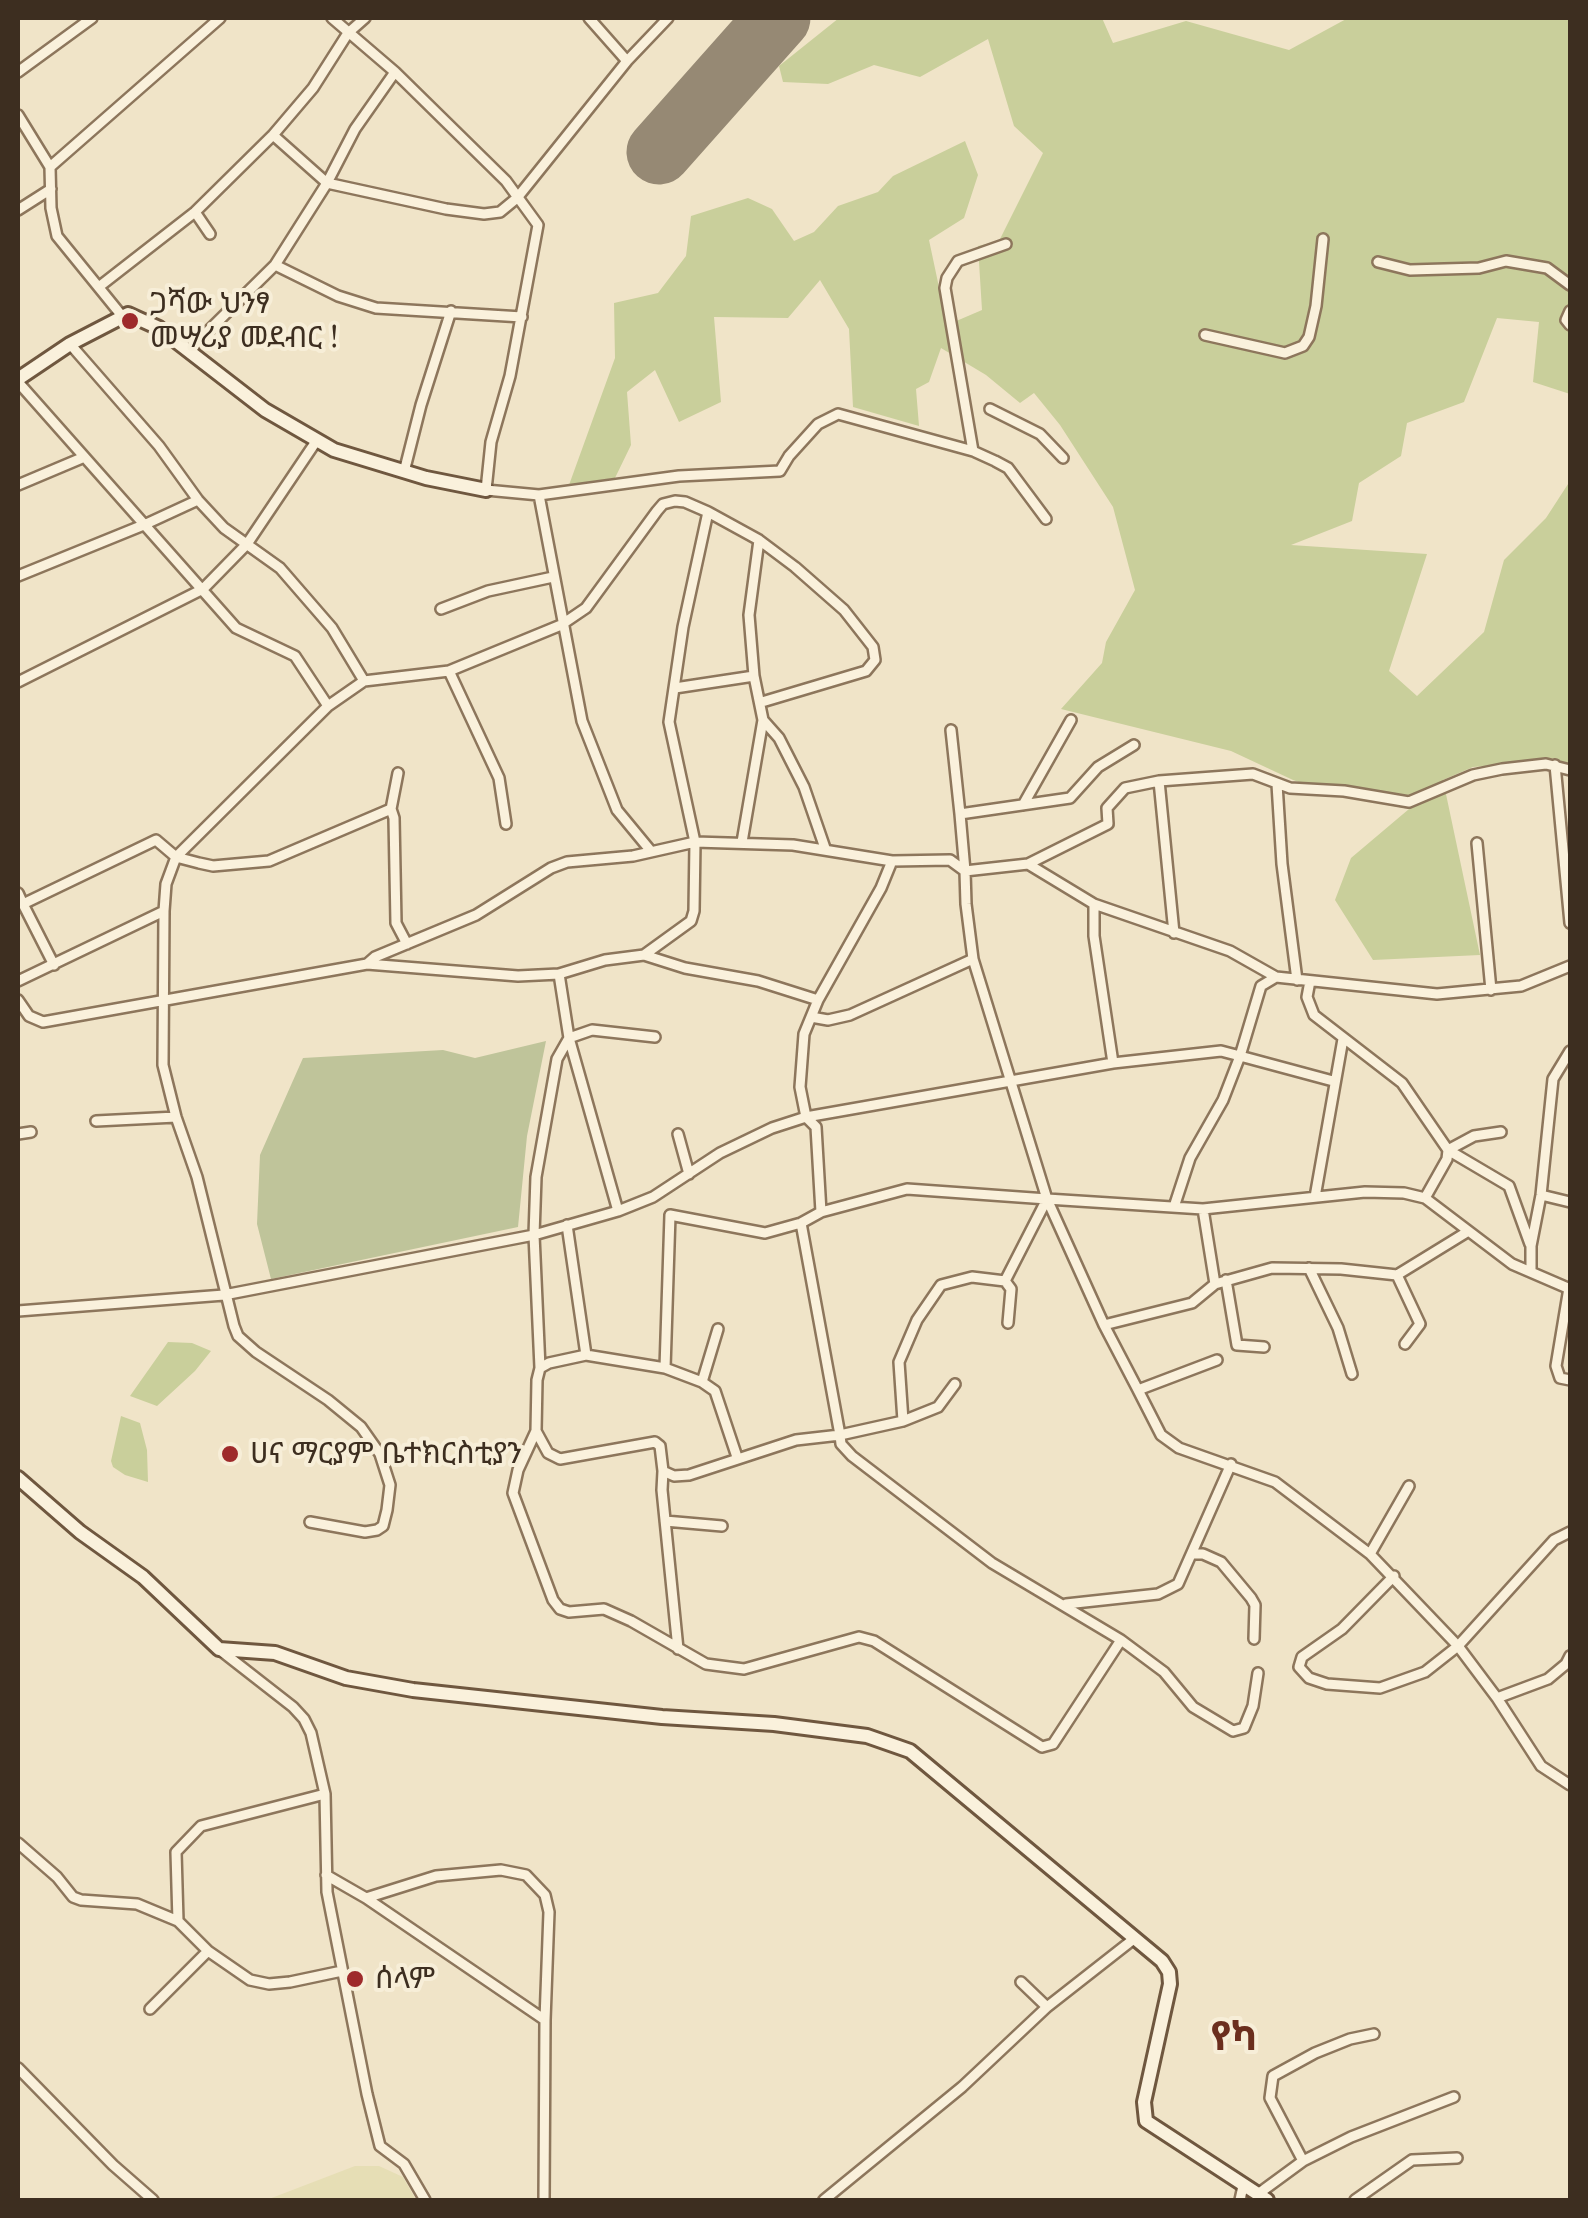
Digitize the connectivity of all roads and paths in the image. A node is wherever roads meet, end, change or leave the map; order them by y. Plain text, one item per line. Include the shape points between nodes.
1 (92, 18) edge
2 (220, 18) edge
3 (332, 18) edge
4 (365, 18) edge
5 (589, 18) edge
6 (668, 18) edge
7 (348, 33) junction
8 (627, 61) junction
9 (18, 72) edge
10 (395, 72) junction
11 (19, 121) edge
12 (273, 135) junction
13 (50, 167) junction
14 (326, 183) junction
15 (50, 189) junction
16 (517, 198) junction
17 (18, 210) edge
18 (195, 212) junction
19 (210, 234) dead end
20 (1322, 239) dead end
21 (1006, 244) dead end
22 (1378, 262) dead end
23 (276, 265) junction
24 (1570, 285) edge
25 (100, 286) junction
26 (1570, 311) edge
27 (451, 312) junction
28 (122, 316) junction
29 (522, 317) junction
30 (1570, 325) edge
31 (1204, 335) dead end
32 (70, 344) junction
33 (188, 350) junction
34 (18, 380) edge
35 (990, 409) dead end
36 (317, 440) junction
37 (973, 451) junction
38 (82, 458) junction
39 (1062, 458) dead end
40 (404, 472) junction
41 (18, 485) edge
42 (486, 490) junction
43 (539, 495) junction
44 (198, 500) junction
45 (708, 512) junction
46 (1046, 519) dead end
47 (146, 524) junction
48 (759, 540) junction
49 (247, 544) junction
50 (18, 576) edge
51 (553, 578) junction
52 (203, 589) junction
53 (441, 609) dead end
54 (561, 625) junction
55 (449, 671) junction
56 (754, 676) junction
57 (364, 681) junction
58 (18, 682) edge
59 (674, 688) junction
60 (762, 702) junction
61 (328, 706) junction
62 (764, 720) junction
63 (1071, 720) dead end
64 (951, 730) dead end
65 (1134, 745) dead end
66 (1555, 765) junction
67 (1570, 770) edge
68 (398, 773) dead end
69 (1159, 781) junction
70 (1277, 784) junction
71 (1023, 805) junction
72 (391, 809) junction
73 (960, 814) junction
74 (506, 824) dead end
75 (696, 842) junction
76 (742, 842) junction
77 (1477, 843) dead end
78 (825, 848) junction
79 (650, 850) junction
80 (176, 857) junction
81 (892, 860) junction
82 (1028, 864) junction
83 (966, 871) junction
84 (18, 893) edge
85 (23, 904) junction
86 (1094, 904) junction
87 (164, 911) junction
88 (1570, 923) edge
89 (1174, 933) junction
90 (407, 944) junction
91 (644, 955) junction
92 (973, 958) junction
93 (54, 964) junction
94 (367, 964) junction
95 (1570, 966) edge
96 (559, 974) junction
97 (1276, 977) junction
98 (1298, 980) junction
99 (18, 981) edge
100 (1310, 981) junction
101 (1490, 990) junction
102 (18, 1000) edge
103 (164, 1000) junction
104 (818, 1000) junction
105 (810, 1017) junction
106 (656, 1037) dead end
107 (569, 1038) junction
108 (1343, 1040) junction
109 (1570, 1051) edge
110 (1240, 1056) junction
111 (1114, 1063) junction
112 (1012, 1082) junction
113 (1333, 1082) junction
114 (176, 1117) junction
115 (806, 1117) junction
116 (96, 1121) dead end
117 (31, 1132) dead end
118 (1501, 1132) dead end
119 (18, 1134) edge
120 (678, 1134) dead end
121 (1448, 1150) junction
122 (689, 1174) junction
123 (1541, 1195) junction
124 (1316, 1196) junction
125 (653, 1197) junction
126 (1425, 1198) junction
127 (1047, 1199) junction
128 (1570, 1202) edge
129 (1174, 1207) junction
130 (1203, 1209) junction
131 (618, 1211) junction
132 (821, 1212) junction
133 (670, 1215) junction
134 (801, 1223) junction
135 (567, 1225) junction
136 (1467, 1232) junction
137 (534, 1235) junction
138 (1531, 1246) junction
139 (1308, 1268) junction
140 (1532, 1272) junction
141 (1398, 1275) junction
142 (1005, 1281) junction
143 (1221, 1282) junction
144 (1570, 1288) edge
145 (224, 1295) junction
146 (18, 1311) edge
147 (1008, 1323) dead end
148 (1104, 1325) junction
149 (718, 1329) dead end
150 (1405, 1344) dead end
151 (1264, 1347) dead end
152 (586, 1354) junction
153 (1216, 1360) dead end
154 (540, 1368) junction
155 (665, 1368) junction
156 (1352, 1374) dead end
157 (1570, 1380) edge
158 (702, 1382) junction
159 (955, 1384) dead end
160 (1138, 1390) junction
161 (903, 1422) junction
162 (536, 1431) junction
163 (840, 1435) junction
164 (738, 1457) junction
165 (1231, 1464) junction
166 (663, 1471) junction
167 (18, 1478) edge
168 (1409, 1486) dead end
169 (665, 1521) junction
170 (310, 1522) dead end
171 (722, 1526) dead end
172 (1570, 1532) edge
173 (1193, 1554) junction
174 (1370, 1554) junction
175 (1394, 1576) junction
176 (1063, 1604) junction
177 (1254, 1639) dead end
178 (1121, 1640) junction
179 (1458, 1646) junction
180 (219, 1649) junction
181 (678, 1649) junction
182 (1570, 1656) edge
183 (1258, 1673) dead end
184 (1497, 1698) junction
185 (1570, 1786) edge
186 (325, 1794) junction
187 (18, 1843) edge
188 (326, 1875) junction
189 (366, 1898) junction
190 (178, 1921) junction
191 (1135, 1938) junction
192 (208, 1951) junction
193 (342, 1971) junction
194 (1020, 1982) dead end
195 (1046, 2007) junction
196 (150, 2009) dead end
197 (544, 2020) junction
198 (1374, 2034) dead end
199 (18, 2068) edge
200 (1454, 2096) dead end
201 (1456, 2158) dead end
202 (1303, 2161) junction
203 (1241, 2193) edge
204 (1263, 2197) edge
205 (153, 2200) edge
206 (425, 2200) edge
207 (544, 2200) edge
208 (824, 2200) edge
209 (1355, 2200) edge

1 - 9 street
2 - 13 street
3 - 7 street
4 - 7 street
5 - 8 street
6 - 8 street
7 - 10 street
7 - 12 street
8 - 16 street
10 - 14 street
10 - 16 street
11 - 13 street
12 - 14 street
12 - 18 street
13 - 15 street
14 - 16 street via 484,214 500,212
14 - 23 street
15 - 17 street
15 - 25 street via 57,236
16 - 29 street via 538,225
18 - 19 street
18 - 25 street
20 - 31 street via 1316,306 1303,346 1286,353
21 - 37 street via 958,261 946,278
22 - 24 street via 1410,270 1506,261 1546,268
23 - 27 street via 363,306
23 - 33 street
25 - 28 street
26 - 30 street
27 - 29 street
27 - 40 street
28 - 32 street
28 - 33 street via 159,328
29 - 42 street
32 - 34 street
32 - 44 street
33 - 36 street via 265,410
34 - 38 street
35 - 39 street via 1040,434
36 - 40 street
36 - 49 street
37 - 43 street via 838,414 818,424 780,472 679,476
37 - 46 street via 1008,468
38 - 41 street
38 - 47 street
40 - 42 street
42 - 43 street
43 - 51 street
44 - 47 street
44 - 49 street
45 - 48 street
45 - 54 street via 685,502 663,504 596,597
45 - 59 street
47 - 50 street
47 - 52 street
48 - 56 street via 749,615
48 - 60 street via 833,599 875,656 866,671
49 - 52 street
49 - 57 street via 280,568 332,628
51 - 53 street
51 - 54 street
52 - 58 street
52 - 61 street via 242,633 295,656
54 - 55 street
54 - 79 street via 592,750 617,810
55 - 57 street
55 - 74 street via 499,778
56 - 59 street
56 - 60 street
57 - 61 street
59 - 75 street via 669,732
60 - 62 street
61 - 80 street
62 - 76 street
62 - 78 street via 804,788
63 - 71 street
64 - 73 street
65 - 71 street via 1098,767 1070,798
66 - 67 street
66 - 70 street via 1473,775 1409,802
66 - 88 street
68 - 72 street
69 - 70 street via 1253,774
69 - 82 street via 1125,788 1107,808 1108,824
69 - 89 street
70 - 98 street
71 - 73 street
72 - 80 street via 269,861 214,866
72 - 90 street via 396,923
73 - 83 street
75 - 76 street
75 - 79 street
75 - 91 street via 691,921
76 - 78 street
77 - 101 street
78 - 81 street
79 - 90 street via 551,868 476,915
80 - 85 street via 148,841
80 - 87 street
81 - 83 street via 950,860
81 - 104 street
82 - 83 street
82 - 86 street
83 - 92 street
84 - 85 street
85 - 93 street
86 - 89 street
86 - 111 street
87 - 93 street
87 - 103 street
89 - 97 street via 1244,957
90 - 94 street
91 - 96 street
91 - 104 street
92 - 105 street via 850,1014
92 - 112 street
93 - 99 street
94 - 96 street
94 - 103 street
95 - 101 street via 1521,986
96 - 107 street
97 - 98 street
97 - 110 street via 1261,986
98 - 100 street
100 - 101 street via 1438,994
100 - 108 street via 1314,1015
102 - 103 street via 29,1016 44,1022
103 - 114 street via 161,1050
104 - 105 street
105 - 115 street via 801,1055
106 - 107 street via 600,1030
107 - 131 street
107 - 137 street via 549,1098
108 - 113 street
108 - 121 street via 1402,1082
109 - 123 street via 1553,1078
110 - 111 street via 1220,1052
110 - 113 street
110 - 129 street
111 - 112 street
112 - 115 street
112 - 127 street
113 - 124 street
114 - 116 street
114 - 145 street
115 - 122 street via 745,1140
115 - 132 street via 816,1127
117 - 119 street
118 - 121 street
120 - 122 street
121 - 126 street
121 - 138 street via 1508,1186
122 - 125 street
123 - 128 street
123 - 138 street
124 - 126 street via 1386,1191
124 - 130 street
125 - 131 street
125 - 133 street
126 - 136 street
127 - 129 street
127 - 132 street via 907,1189
127 - 142 street
127 - 148 street
129 - 130 street
130 - 143 street
131 - 135 street
132 - 134 street
133 - 134 street via 765,1233
133 - 155 street
134 - 163 street
135 - 137 street
135 - 152 street
136 - 140 street
136 - 141 street
137 - 145 street
137 - 154 street
138 - 140 street
139 - 141 street
139 - 143 street via 1272,1268
139 - 156 street
140 - 144 street
141 - 150 street via 1420,1324
142 - 147 street
142 - 161 street via 972,1277 935,1294 899,1362
143 - 148 street via 1192,1304
143 - 151 street via 1237,1345
144 - 157 street via 1556,1366 1560,1378
145 - 146 street
145 - 170 street via 238,1336 361,1427 380,1454 390,1484 382,1526 365,1532
148 - 160 street
149 - 158 street
152 - 154 street
152 - 155 street
153 - 160 street
154 - 162 street
155 - 158 street
158 - 164 street via 720,1398
159 - 161 street via 938,1407
160 - 165 street via 1168,1443
161 - 163 street
162 - 166 street via 548,1453 560,1459 655,1442
162 - 181 street via 512,1493 552,1600 568,1612 604,1609
163 - 164 street
163 - 176 street via 852,1456 953,1533
164 - 166 street via 688,1475
165 - 173 street
165 - 174 street via 1275,1482
166 - 169 street
167 - 180 street
168 - 174 street
169 - 171 street
169 - 181 street
172 - 179 street via 1554,1540
173 - 176 street via 1170,1590
173 - 177 street via 1220,1562 1251,1598
174 - 175 street
175 - 179 street
175 - 179 street via 1299,1667 1317,1682 1380,1688 1425,1672
176 - 178 street
178 - 181 street via 1053,1744 1042,1747 859,1637 744,1669 706,1664
178 - 183 street via 1164,1672 1193,1707 1233,1731 1244,1728
179 - 184 street
180 - 186 street via 304,1719
180 - 191 street via 260,1650 346,1678 486,1700 774,1724 892,1743 924,1762
182 - 184 street via 1548,1679
184 - 185 street via 1541,1766
186 - 188 street
186 - 190 street via 212,1821 191,1835 176,1852
187 - 190 street via 72,1897 137,1904
188 - 189 street
188 - 193 street
189 - 197 street
189 - 197 street via 464,1871 526,1875 545,1895 549,1912
190 - 192 street
191 - 195 street
191 - 203 street via 1162,1961 1170,1984 1144,2102 1146,2120
192 - 193 street via 236,1972 269,1984
192 - 196 street
193 - 206 street via 380,2146 404,2164
194 - 195 street
195 - 208 street via 962,2087
197 - 207 street
198 - 202 street via 1272,2076 1270,2098
199 - 205 street
200 - 202 street
201 - 209 street via 1412,2160
202 - 204 street
203 - 204 street

